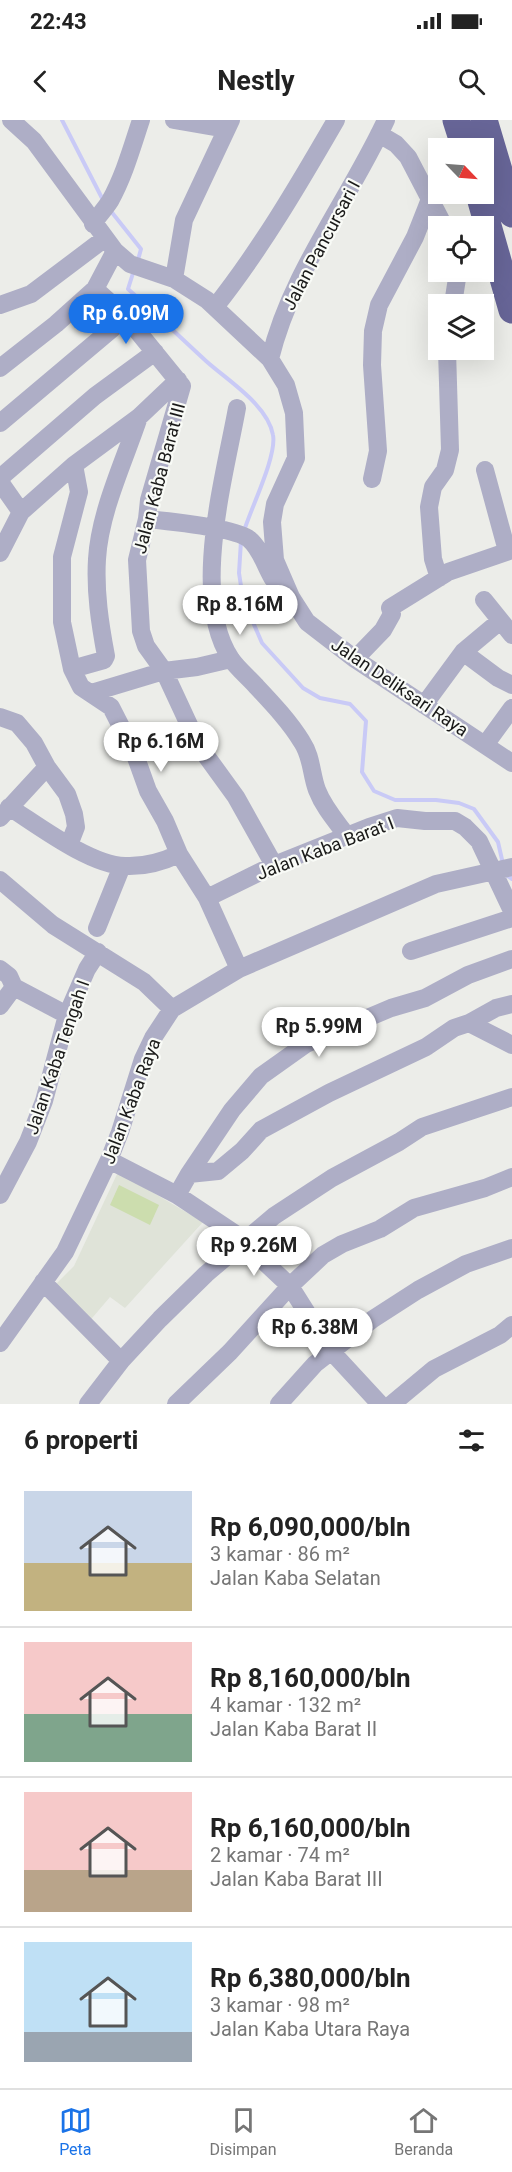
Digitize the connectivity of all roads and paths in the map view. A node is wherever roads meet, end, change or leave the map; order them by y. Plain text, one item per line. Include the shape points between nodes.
1 (11, 120) edge
2 (141, 120) edge
3 (174, 120) edge
4 (336, 120) edge
5 (456, 120) edge
6 (484, 120) edge
7 (228, 124) edge
8 (383, 127) edge
9 (462, 138) edge
10 (428, 195) edge
11 (428, 204) edge
12 (482, 204) edge
13 (512, 214) edge
14 (104, 238) junction
15 (174, 279) junction
16 (95, 289) junction
17 (0, 305) edge
18 (215, 307) junction
19 (512, 310) edge
20 (126, 317) junction
21 (155, 352) junction
22 (270, 358) junction
23 (447, 360) edge
24 (0, 368) edge
25 (178, 380) junction
26 (237, 408) dead end
27 (139, 417) junction
28 (0, 423) edge
29 (74, 465) junction
30 (485, 470) dead end
31 (372, 479) dead end
32 (0, 480) edge
33 (21, 512) junction
34 (147, 519) junction
35 (215, 529) junction
36 (510, 551) edge
37 (0, 553) edge
38 (439, 578) junction
39 (291, 597) junction
40 (484, 600) dead end
41 (506, 628) edge
42 (463, 652) junction
43 (231, 659) junction
44 (355, 659) junction
45 (72, 669) junction
46 (164, 671) junction
47 (512, 685) edge
48 (91, 693) junction
49 (424, 705) junction
50 (512, 708) edge
51 (0, 717) edge
52 (485, 745) junction
53 (512, 763) edge
54 (47, 767) junction
55 (4, 812) edge
56 (347, 836) junction
57 (69, 845) junction
58 (179, 854) junction
59 (274, 865) junction
60 (122, 866) junction
61 (500, 869) edge
62 (0, 880) edge
63 (207, 898) junction
64 (512, 911) edge
65 (512, 918) edge
66 (97, 928) dead end
67 (411, 951) dead end
68 (98, 952) junction
69 (512, 959) edge
70 (0, 969) edge
71 (239, 969) junction
72 (14, 987) junction
73 (512, 1004) edge
74 (0, 1006) edge
75 (172, 1009) junction
76 (67, 1015) junction
77 (469, 1023) junction
78 (512, 1045) edge
79 (512, 1097) edge
80 (109, 1160) junction
81 (189, 1174) junction
82 (512, 1178) edge
83 (0, 1195) edge
84 (177, 1195) junction
85 (246, 1241) junction
86 (512, 1248) edge
87 (42, 1282) junction
88 (290, 1286) junction
89 (512, 1325) edge
90 (2, 1335) edge
91 (331, 1351) junction
92 (121, 1361) junction
93 (88, 1404) edge
94 (176, 1404) edge
95 (279, 1404) edge
96 (380, 1404) edge
97 (392, 1404) edge

1 - 14 street, Jalan Deliksari Raya via 40,150
2 - 14 street via 128,160 106,205
3 - 7 street
4 - 18 street via 290,198
5 - 9 highway
6 - 13 highway
7 - 15 street via 184,220
8 - 10 street via 408,157
8 - 22 street, Jalan Pancursari I via 306,265
11 - 31 street via 379,305 373,331 378,451
12 - 19 highway
14 - 15 street, Jalan Deliksari Raya via 137,267
14 - 16 street
14 - 17 street via 31,294
15 - 18 street, Jalan Deliksari Raya
16 - 20 street
16 - 24 street
18 - 22 street, Jalan Deliksari Raya
20 - 21 street
20 - 28 street
21 - 25 street
21 - 32 street via 95,396
22 - 39 street, Jalan Deliksari Raya via 286,385 294,413 296,458 279,492 272,522 274,560
23 - 38 street via 450,450 446,470 433,487 429,507 433,559
25 - 27 street
25 - 34 street, Jalan Kaba Barat III via 181,394 149,500
26 - 35 street
27 - 29 street
27 - 45 street via 105,517 97,558 97,598 106,656 104,660
29 - 33 street
29 - 45 street via 79,492 62,557 62,622
30 - 36 street
32 - 33 street
33 - 37 street
34 - 35 street
34 - 46 street, Jalan Kaba Barat III via 137,560 141,631 146,646
35 - 39 street via 242,536 258,550 281,591
35 - 43 street via 211,573 215,619
36 - 38 street
38 - 44 street via 390,608 392,615 383,630
39 - 44 street, Jalan Deliksari Raya via 308,622
40 - 41 street
41 - 42 street
42 - 47 street
42 - 49 street
43 - 46 street
43 - 56 street via 303,743 324,806
44 - 49 street, Jalan Deliksari Raya
45 - 48 street via 78,683
46 - 48 street
46 - 59 street, Jalan Kaba Barat III via 207,757 236,797
48 - 58 street via 111,706
49 - 52 street, Jalan Deliksari Raya
50 - 52 street
51 - 54 street via 17,723
52 - 53 street, Jalan Deliksari Raya
54 - 55 street
54 - 57 street via 67,794 74,814 76,827
55 - 57 street
56 - 59 street, Jalan Kaba Barat I
56 - 61 street, Jalan Kaba Barat I via 397,818 455,820 479,841
57 - 60 street
58 - 60 street via 143,866
58 - 63 street
59 - 63 street, Jalan Kaba Barat I
60 - 66 street
61 - 64 street, Jalan Kaba Barat I
61 - 71 street, Jalan Kaba Raya via 436,884
62 - 68 street via 53,925
63 - 71 street
65 - 67 street
68 - 75 street via 144,982
68 - 76 street, Jalan Kaba Tengah I
69 - 81 street via 306,1044 261,1076 232,1110
70 - 72 street
71 - 75 street, Jalan Kaba Raya
72 - 74 street
72 - 76 street
73 - 77 street
75 - 80 street, Jalan Kaba Raya via 142,1059
76 - 83 street, Jalan Kaba Tengah I via 44,1101
77 - 78 street
77 - 81 street via 261,1130 218,1171
79 - 85 street via 422,1128 312,1190
80 - 84 street
80 - 87 street, Jalan Kaba Raya via 65,1252
81 - 84 street
82 - 88 street via 414,1208 380,1229 322,1255
84 - 85 street
85 - 88 street
85 - 92 street via 206,1274
86 - 91 street via 466,1264 418,1290
87 - 90 street, Jalan Kaba Raya
87 - 92 street
88 - 91 street
88 - 94 street
89 - 97 street via 434,1369
91 - 95 street
91 - 96 street
92 - 93 street

